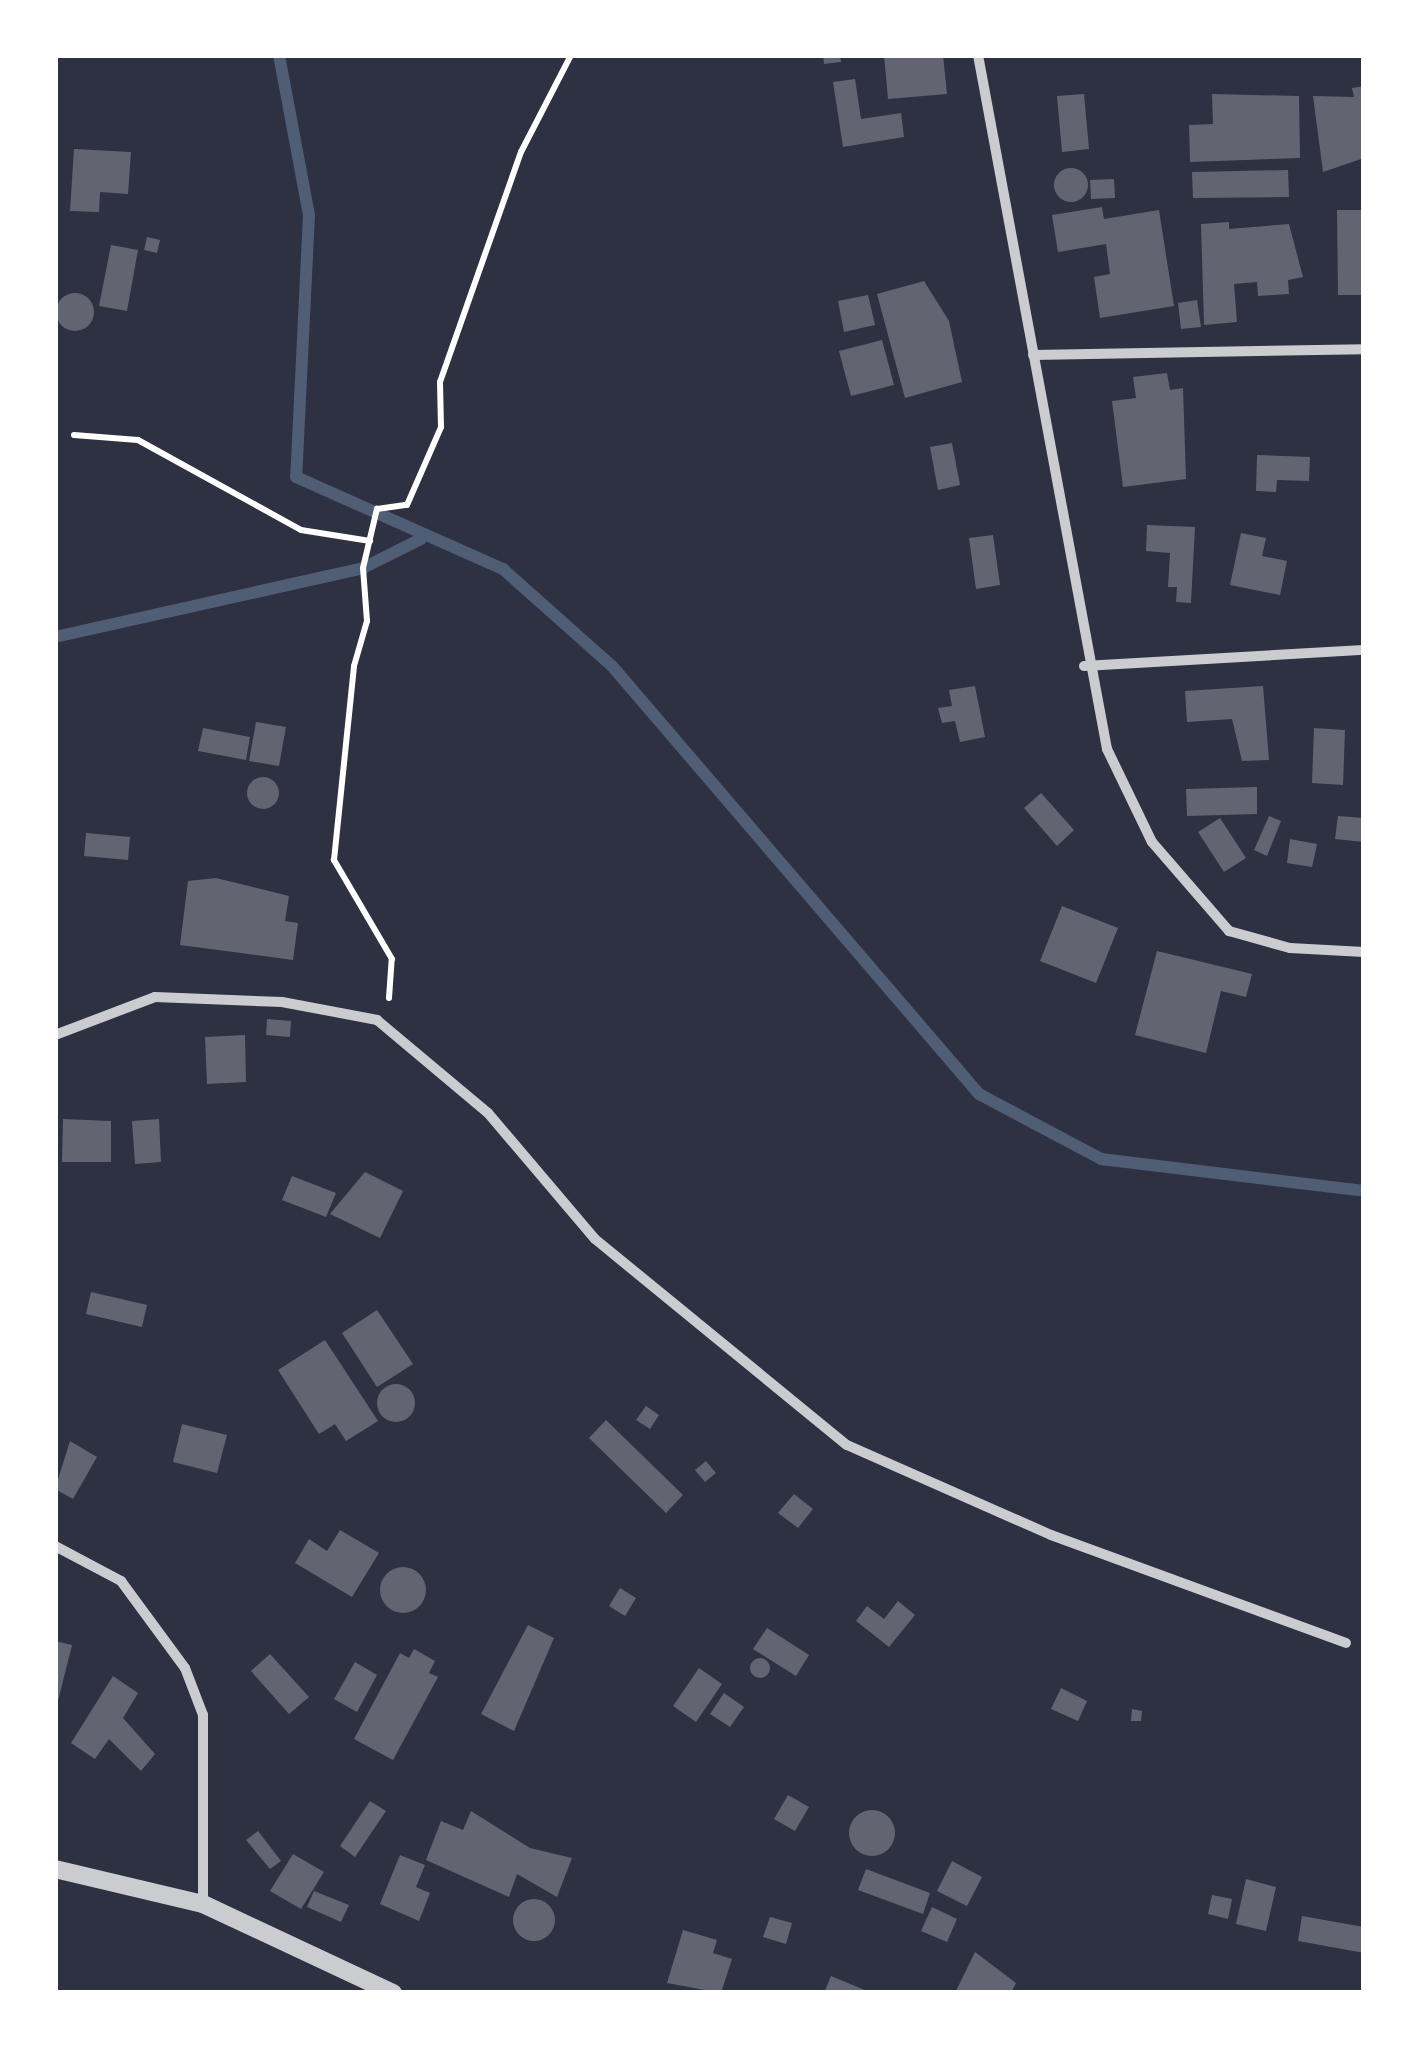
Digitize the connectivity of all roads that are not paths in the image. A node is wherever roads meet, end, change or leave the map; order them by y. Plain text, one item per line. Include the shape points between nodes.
1 (978, 55) edge
2 (1364, 349) edge
3 (1033, 354) junction
4 (1364, 650) edge
5 (1084, 666) junction
6 (1364, 952) edge
7 (55, 1034) edge
8 (55, 1546) edge
9 (1346, 1643) dead end
10 (55, 1869) edge
11 (203, 1904) junction
12 (394, 1993) edge

1 - 3 street
2 - 3 street
3 - 5 street
4 - 5 street
5 - 6 street via 1107,749 1152,842 1193,900 1230,931 1262,943
7 - 9 street via 155,997 282,1002 386,1027 488,1113 608,1252 847,1446 1051,1535
8 - 11 street via 121,1581 186,1668 204,1732
10 - 11 street
11 - 12 street

